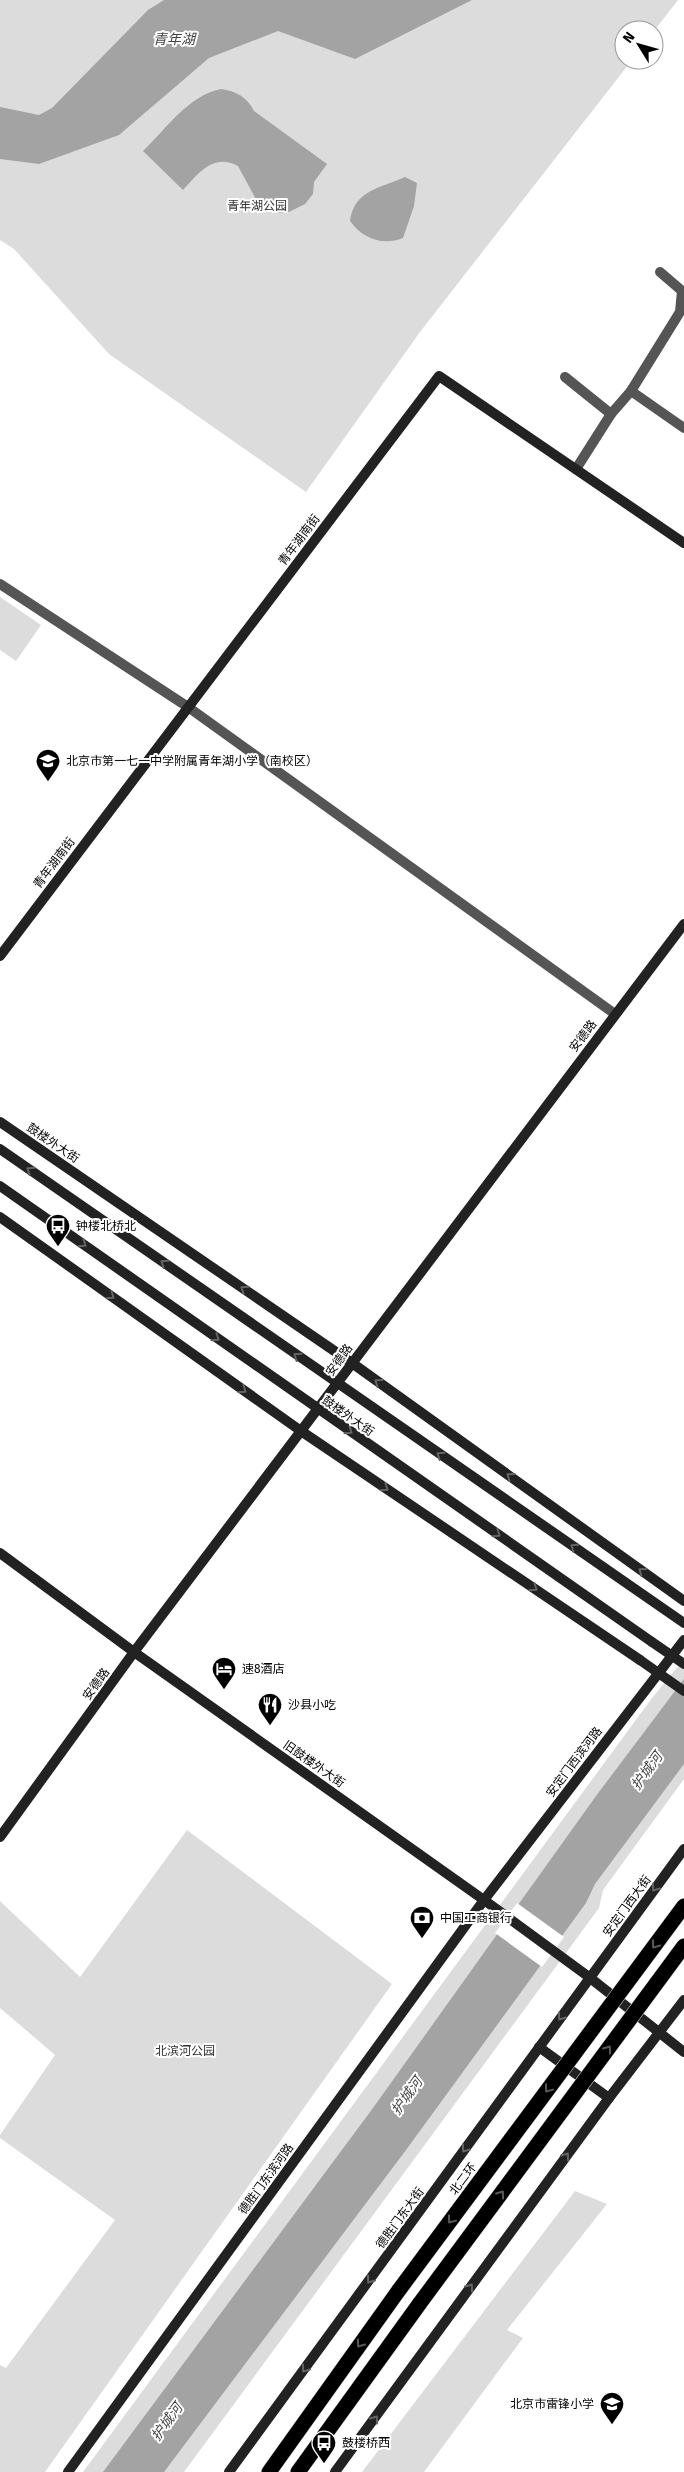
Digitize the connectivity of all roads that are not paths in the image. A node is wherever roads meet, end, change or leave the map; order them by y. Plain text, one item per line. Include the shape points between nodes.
1 (660, 272) dead end
2 (565, 377) dead end
3 (631, 391) junction
4 (611, 414) junction
5 (684, 428) edge
6 (576, 469) junction
7 (684, 543) edge
8 (0, 584) edge
9 (188, 707) junction
10 (684, 924) edge
11 (0, 956) edge
12 (615, 1014) junction
13 (0, 1122) edge
14 (0, 1149) edge
15 (0, 1186) edge
16 (0, 1217) edge
17 (352, 1363) junction
18 (337, 1384) junction
19 (318, 1410) junction
20 (301, 1431) junction
21 (0, 1553) edge
22 (683, 1600) edge
23 (684, 1623) edge
24 (684, 1640) edge
25 (134, 1652) junction
26 (684, 1664) edge
27 (684, 1691) edge
28 (0, 1837) edge
29 (684, 1849) edge
30 (484, 1900) junction
31 (684, 1906) edge
32 (684, 1946) edge
33 (589, 1977) junction
34 (684, 2000) edge
35 (660, 2033) junction
36 (539, 2047) junction
37 (684, 2052) edge
38 (609, 2098) junction
39 (68, 2472) edge
40 (230, 2472) edge
41 (269, 2472) edge
42 (298, 2472) edge
43 (335, 2472) edge

1 - 3 street via 682,291 680,312
2 - 4 street
3 - 4 street
3 - 5 street
4 - 6 street
6 - 7 street, 青年湖南街
6 - 9 street, 青年湖南街 via 439,376
8 - 9 street
9 - 11 street, 青年湖南街
9 - 12 street
10 - 12 street, 安德路
12 - 17 street, 安德路
17 -> 13 street, 鼓楼外大街
18 -> 14 street, 鼓楼外大街
15 -> 19 street, 鼓楼外大街
16 -> 20 street
17 - 18 street, 安德路
22 -> 17 street, 鼓楼外大街
18 - 19 street, 安德路
23 -> 18 street, 鼓楼外大街
19 - 20 street, 安德路
19 -> 26 street, 鼓楼外大街, bridge
20 - 25 street, 安德路
20 -> 27 street, bridge
21 - 25 street, 旧鼓楼外大街
24 - 30 street, 安定门西滨河路
25 - 28 street, 安德路
25 - 30 street, 旧鼓楼外大街
29 -> 33 street, 安定门西大街
30 - 33 street, 旧鼓楼外大街
30 - 39 street, 德胜门东滨河路
31 -> 41 highway, 北二环, bridge via 399,2290
42 -> 32 highway, bridge
33 - 35 street, 旧鼓楼外大街
33 -> 36 street, 德胜门东大街
34 - 35 street
35 - 37 street, 旧鼓楼外大街
35 - 38 street
36 - 38 street
36 -> 40 street, 德胜门东大街
43 -> 38 street

